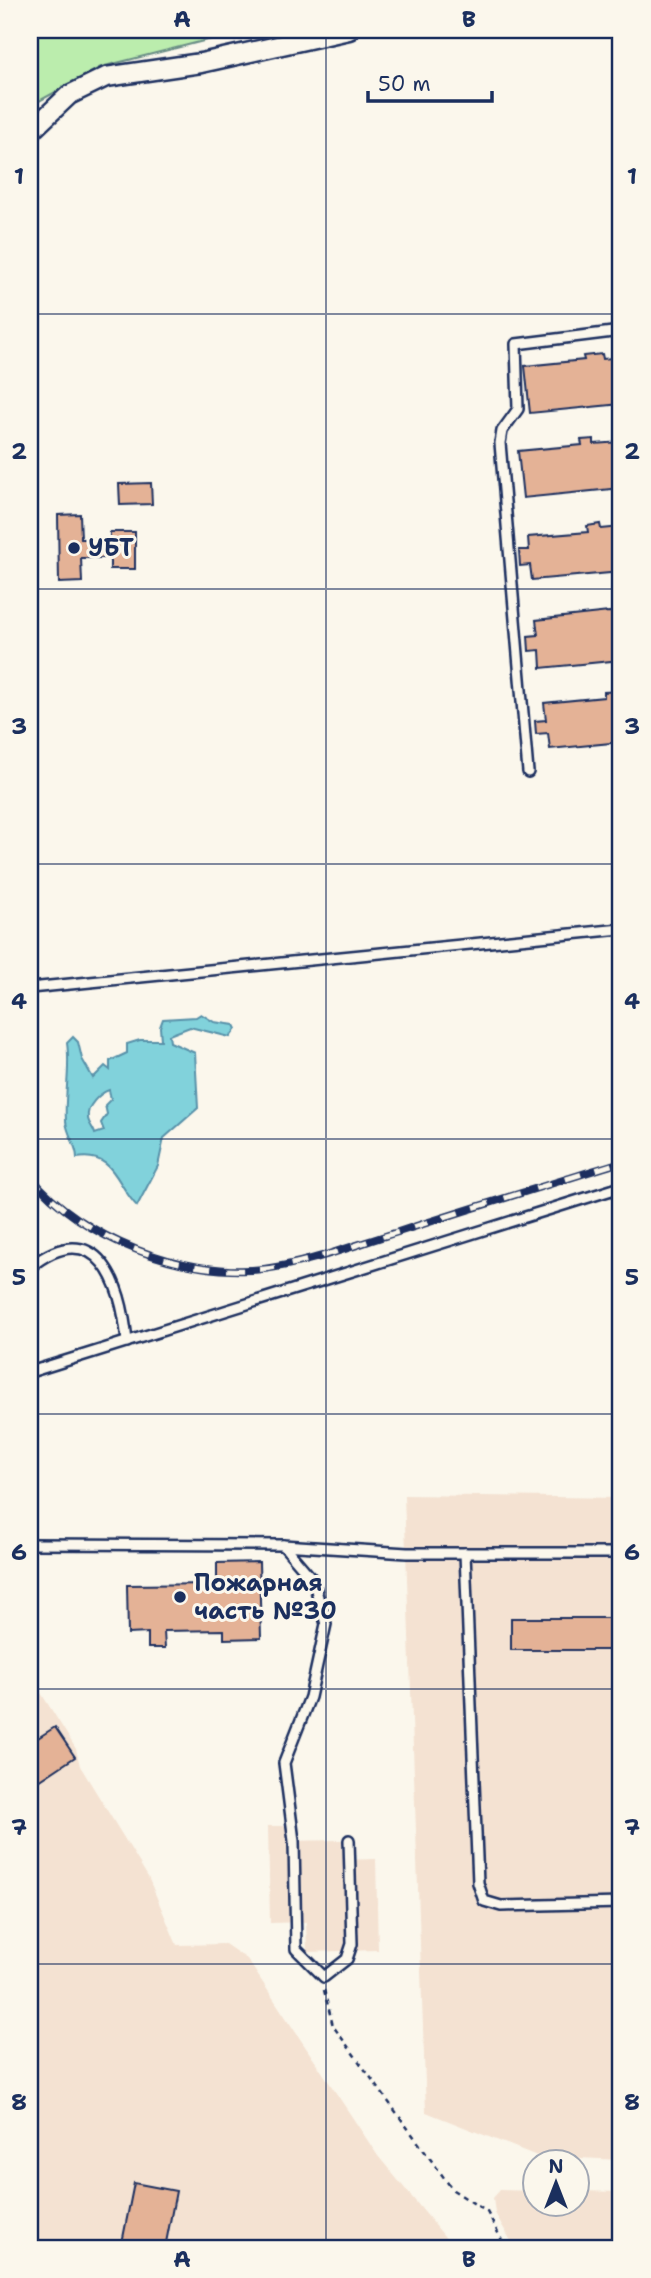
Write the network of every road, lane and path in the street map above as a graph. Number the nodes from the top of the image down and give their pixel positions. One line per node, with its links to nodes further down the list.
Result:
1 (349, 30): 2 (street)
2 (30, 132)
3 (621, 331): 4 (lane)
4 (528, 772)
5 (621, 929): 6 (lane)
6 (30, 988)
7 (621, 1187): 9 (lane)
8 (30, 1267): 9 (lane)
9 (127, 1342): 10 (lane)
10 (30, 1372)
11 (30, 1544): 12 (lane)
12 (283, 1545): 13 (lane); 17 (lane)
13 (465, 1553): 14 (lane); 16 (lane)
14 (621, 1553)
15 (349, 1840): 17 (lane)
16 (621, 1903)
17 (324, 1977): 18 (path)
18 (506, 2248)

